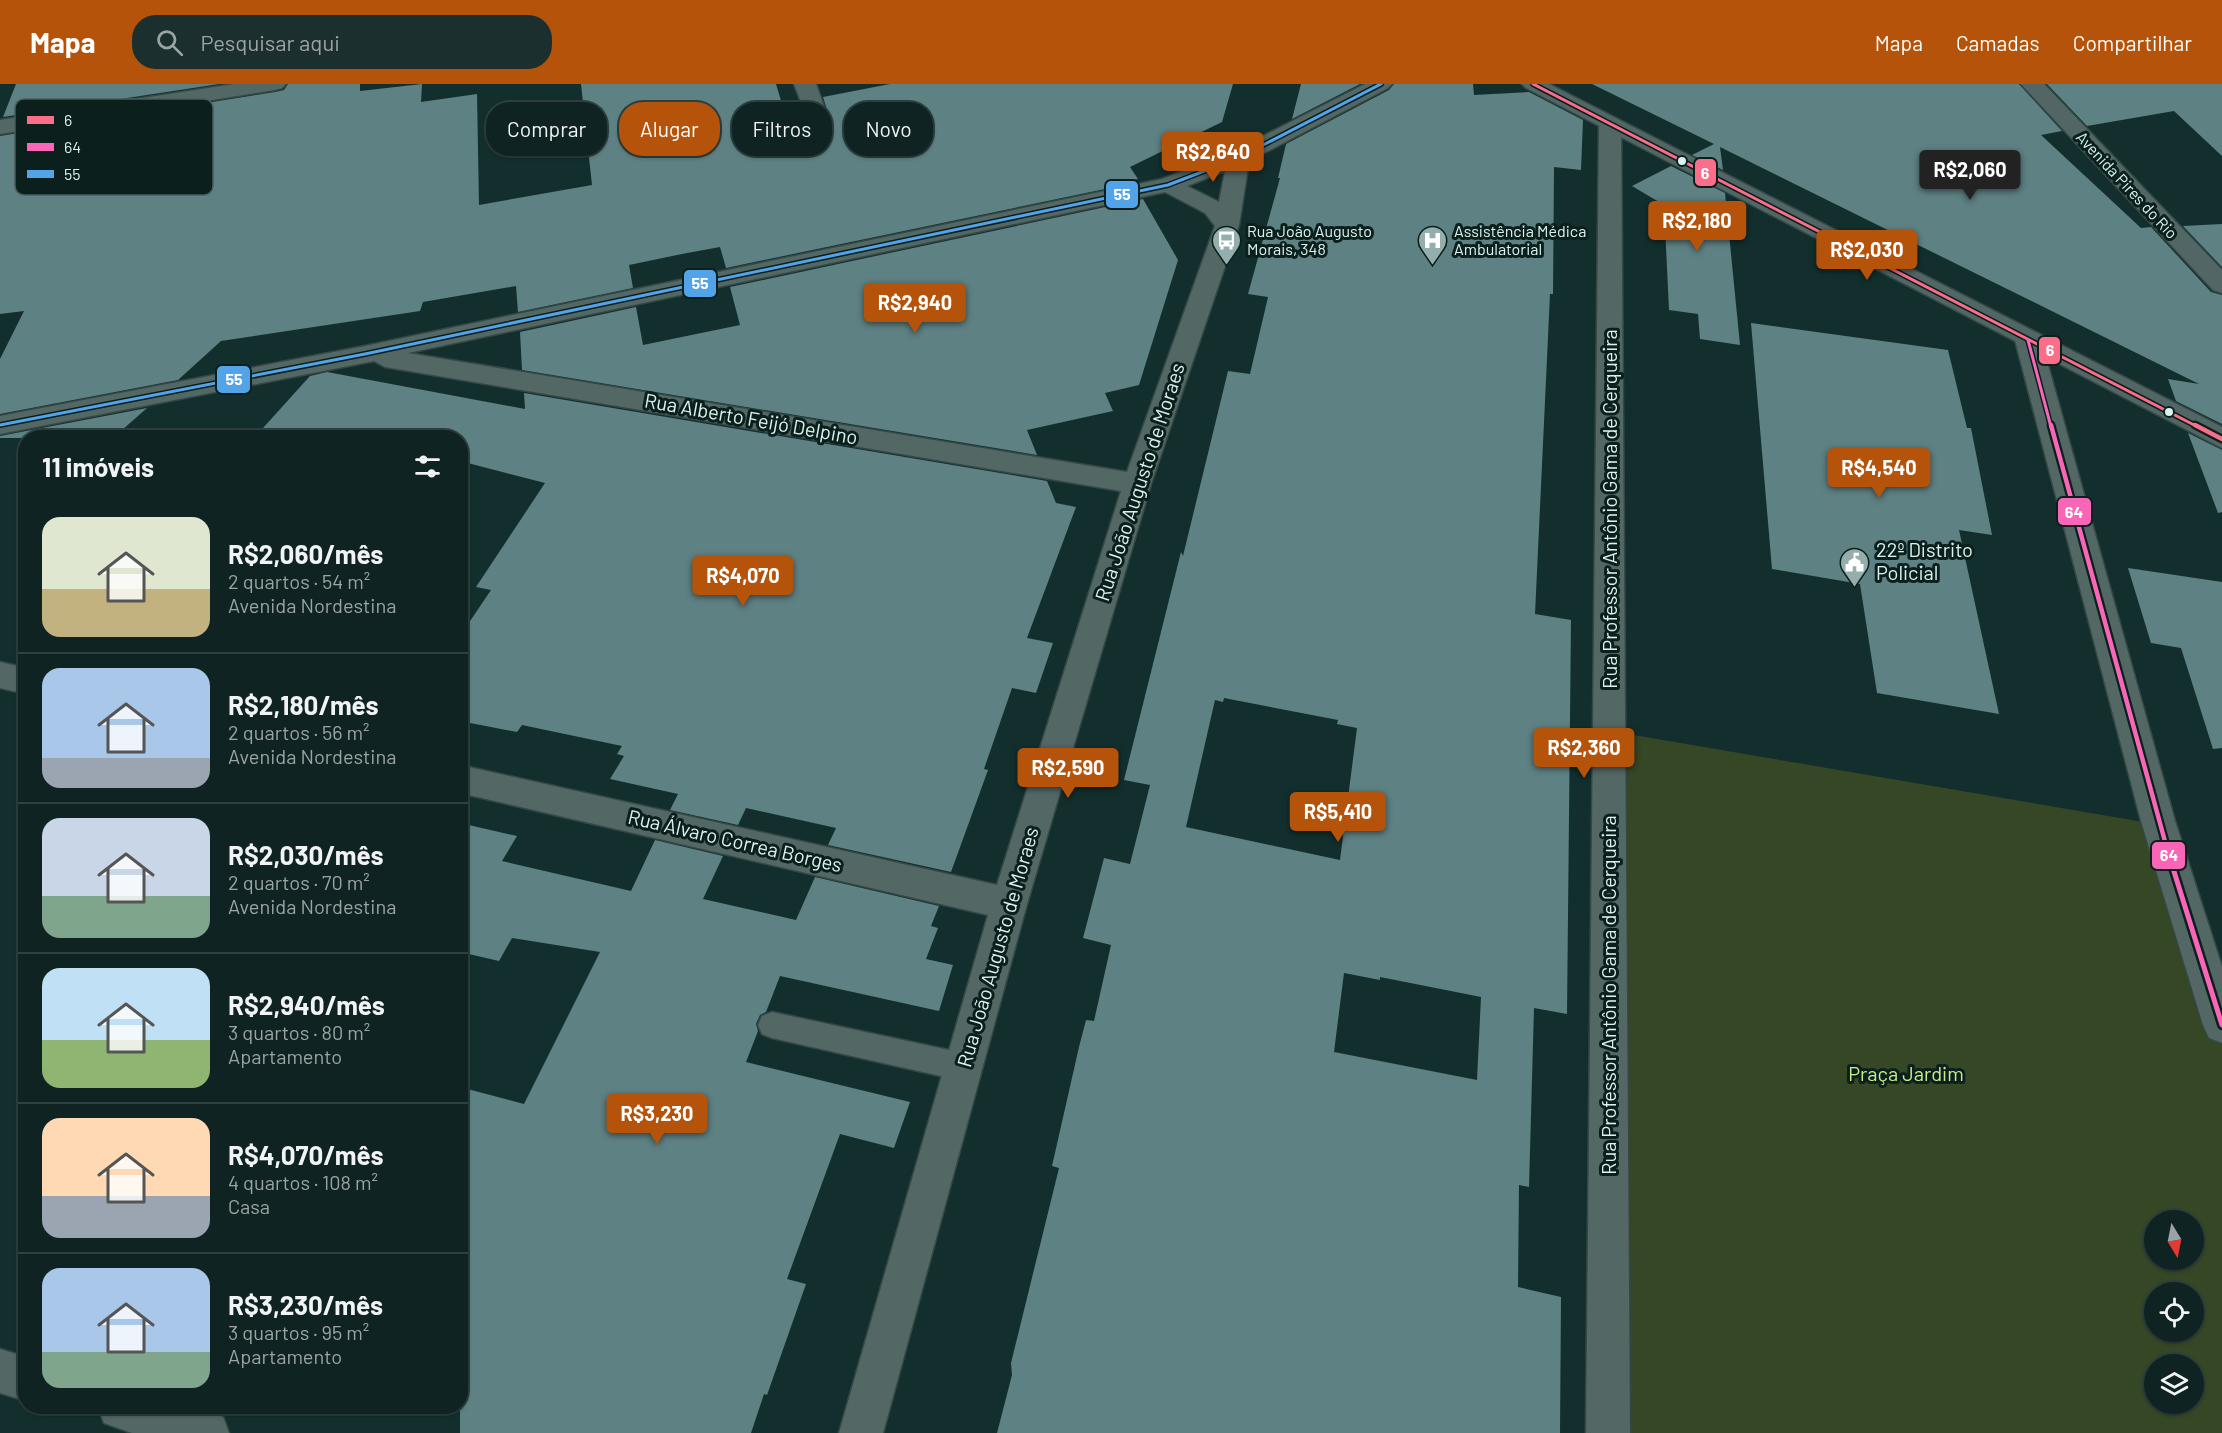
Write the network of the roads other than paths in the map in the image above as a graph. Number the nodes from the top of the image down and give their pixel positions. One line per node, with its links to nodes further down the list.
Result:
1 (275, 84): 6 (street)
2 (805, 84): 7 (street)
3 (1381, 84): 11 (street)
4 (1533, 84): 9 (main road)
5 (2032, 84): 14 (main road, Avenida Pires do Rio)
6 (179, 99)
7 (812, 102)
8 (15, 125): 10 (street)
9 (1610, 125): 15 (main road); 32 (street, Rua Professor Antônio Gama de Cerqueira)
10 (0, 127)
11 (1238, 158): 12 (street); 13 (street, Rua João Augusto de Moraes)
12 (1168, 185): 13 (street); 16 (street)
13 (1227, 225): 19 (street, Rua João Augusto de Moraes)
14 (2222, 285)
15 (2028, 340): 18 (main road); 25 (street)
16 (365, 354): 17 (street); 19 (street, Rua Alberto Feijó Delpino)
17 (0, 425)
18 (2222, 439)
19 (1137, 484): 23 (street, Rua João Augusto de Moraes)
20 (0, 675): 21 (street)
21 (18, 679)
22 (468, 781): 23 (street, Rua Álvaro Correa Borges)
23 (1009, 904): 26 (street, Rua João Augusto de Moraes)
24 (772, 1024): 26 (lane)
25 (2222, 1025)
26 (963, 1067): 31 (street, Rua João Augusto de Moraes)
27 (0, 1371): 28 (street)
28 (18, 1377)
29 (143, 1414): 30 (street)
30 (207, 1433)
31 (861, 1433)
32 (1608, 1433)

